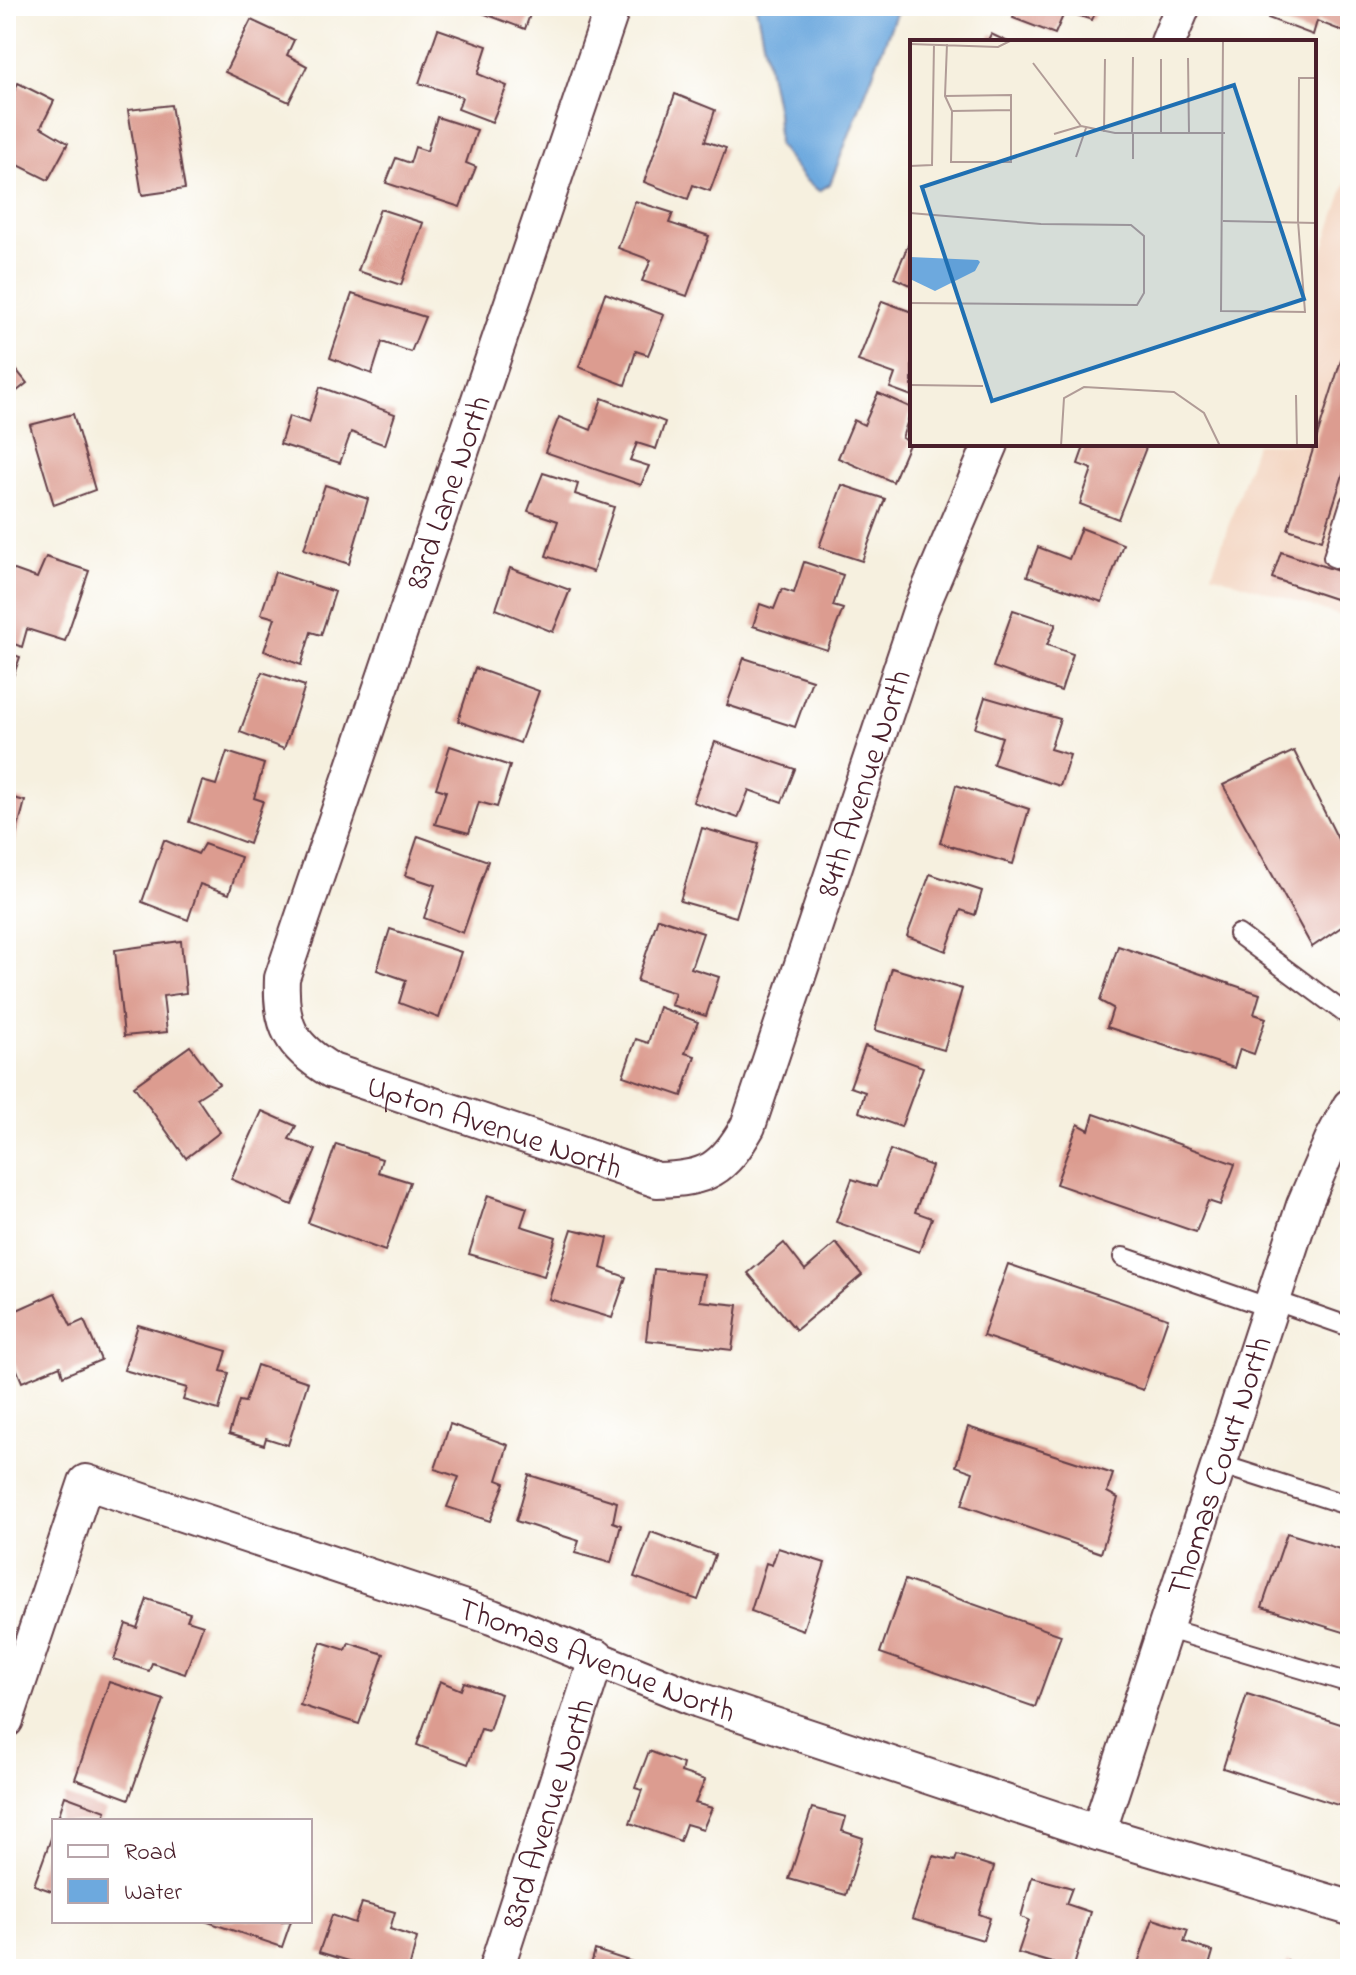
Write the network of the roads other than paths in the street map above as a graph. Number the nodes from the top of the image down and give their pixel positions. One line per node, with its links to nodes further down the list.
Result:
1 (613, 6): 8 (street, 83rd Lane North)
2 (1183, 6): 3 (street)
3 (1169, 40)
4 (990, 446): 11 (street, 84th Avenue North)
5 (1350, 503): 6 (lane)
6 (1350, 563)
7 (1238, 934): 9 (lane)
8 (282, 978): 11 (street, Upton Avenue North)
9 (1350, 1017)
10 (1350, 1106): 12 (street, Thomas Court North)
11 (748, 1126)
12 (1341, 1143): 14 (street, Thomas Court North)
13 (1123, 1257): 14 (lane)
14 (1272, 1304): 15 (lane); 16 (street, Thomas Court North)
15 (1350, 1327)
16 (1219, 1464): 17 (lane); 18 (street, Thomas Court North)
17 (1350, 1506)
18 (1165, 1628): 20 (lane); 22 (street, Thomas Court North)
19 (597, 1657): 21 (street, Thomas Avenue North); 22 (street, Thomas Avenue North); 24 (street, 83rd Avenue North)
20 (1350, 1683)
21 (6, 1720)
22 (1098, 1833): 23 (street, Thomas Avenue North)
23 (1350, 1908)
24 (496, 1969)

